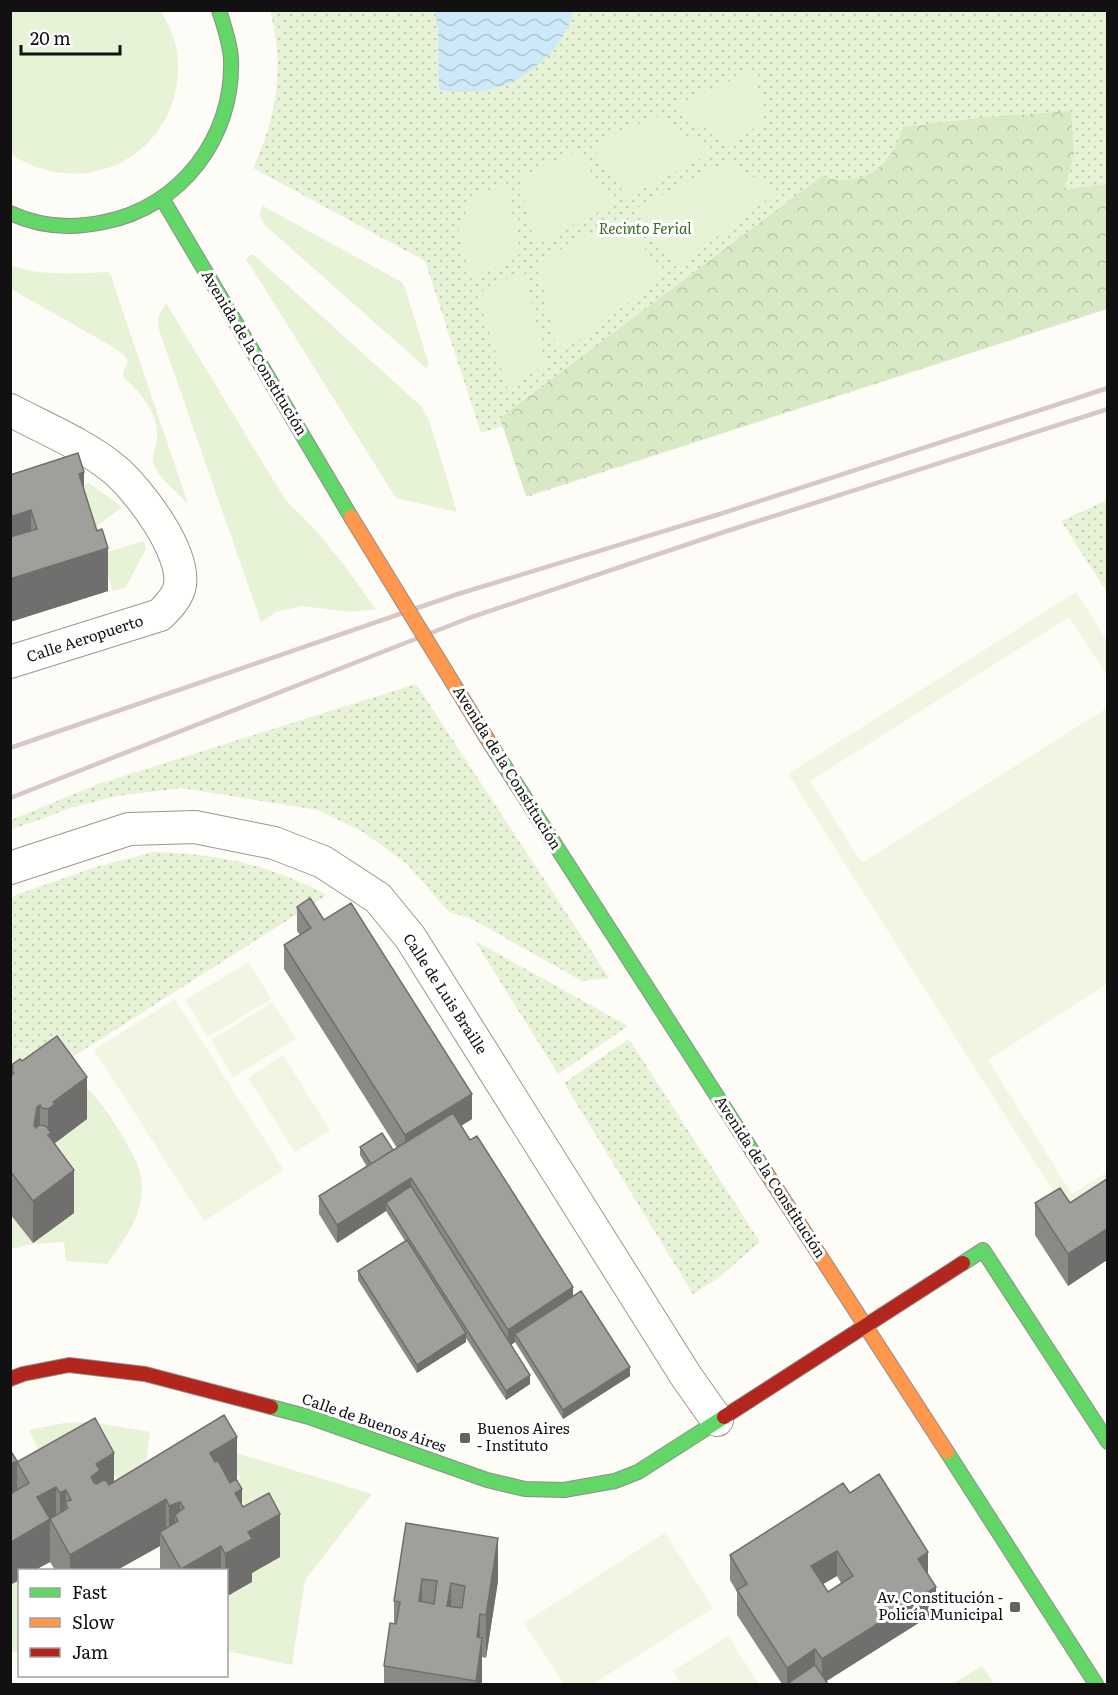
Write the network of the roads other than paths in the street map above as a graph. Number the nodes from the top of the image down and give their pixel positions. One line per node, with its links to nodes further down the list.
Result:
1 (219, 10): 2 (street)
2 (163, 200): 3 (street); 7 (street, Avenida de la Constitución, bridge)
3 (10, 213)
4 (10, 410): 5 (street, Calle Aeropuerto)
5 (10, 662)
6 (10, 868): 9 (street, Calle de Luis Braille)
7 (867, 1327): 9 (street, Calle de Buenos Aires); 10 (street); 11 (street, Avenida de la Constitución)
8 (10, 1378): 9 (street, Calle de Buenos Aires)
9 (717, 1420)
10 (1107, 1442)
11 (1047, 1607): 12 (street, Avenida de la Constitución); 13 (street, Avenida de la Constitución)
12 (1083, 1684)
13 (1096, 1684)

